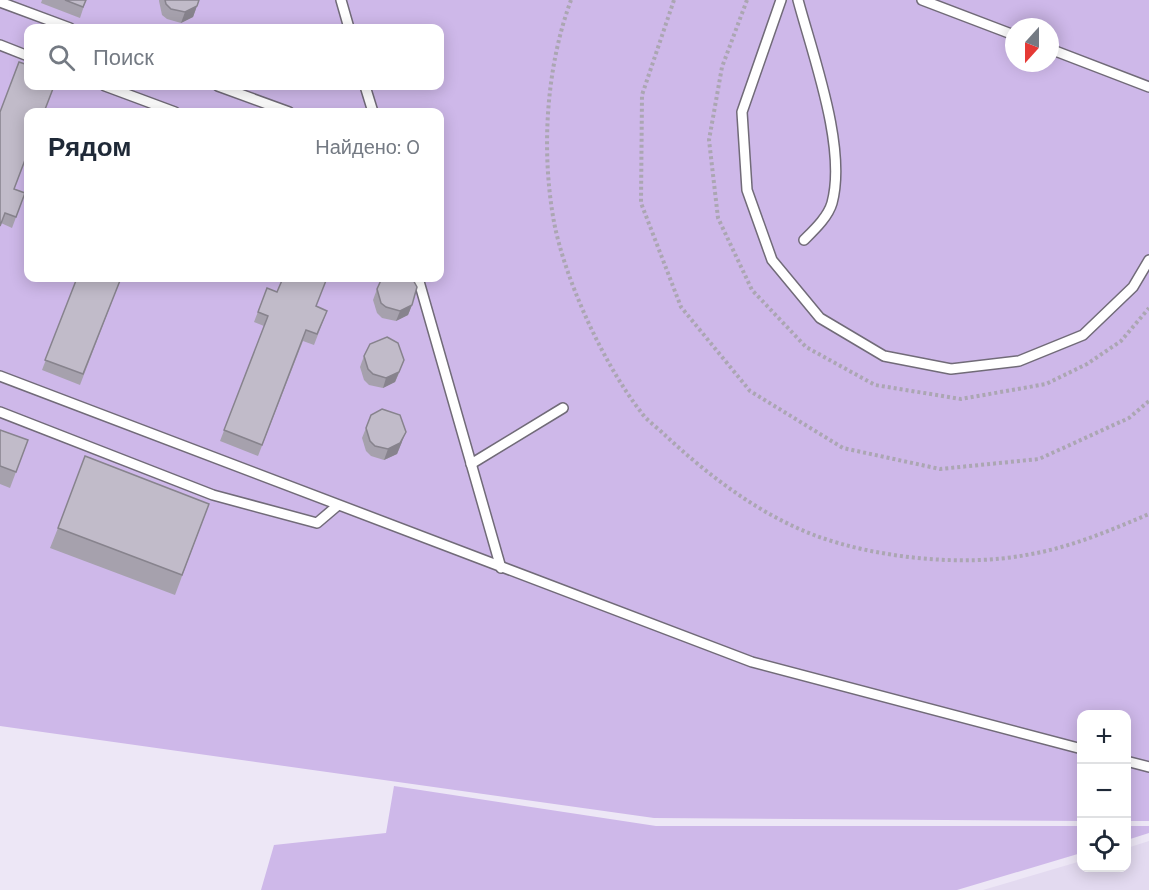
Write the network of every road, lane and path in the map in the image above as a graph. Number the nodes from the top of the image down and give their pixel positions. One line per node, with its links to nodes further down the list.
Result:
1 (341, 0): 9 (lane)
2 (571, 0): 30 (path)
3 (747, 0): 24 (path)
4 (781, 0): 22 (lane)
5 (798, 0): 21 (lane)
6 (922, 0): 10 (lane)
7 (0, 2): 8 (lane)
8 (59, 24)
9 (348, 24)
10 (1005, 32)
11 (0, 45): 13 (lane)
12 (1059, 52): 14 (lane)
13 (24, 54)
14 (1149, 87)
15 (116, 90): 18 (lane)
16 (229, 90): 19 (lane)
17 (366, 90): 20 (lane)
18 (164, 108)
19 (278, 108)
20 (372, 108)
21 (804, 240)
22 (1149, 260)
23 (419, 282): 28 (lane)
24 (1149, 308)
25 (0, 376): 29 (lane)
26 (562, 408): 28 (lane)
27 (0, 412): 29 (lane)
28 (471, 464): 31 (lane)
29 (337, 506): 31 (lane)
30 (1149, 514)
31 (501, 568): 32 (lane)
32 (1077, 748)
33 (1131, 762): 34 (lane)
34 (1149, 767)

